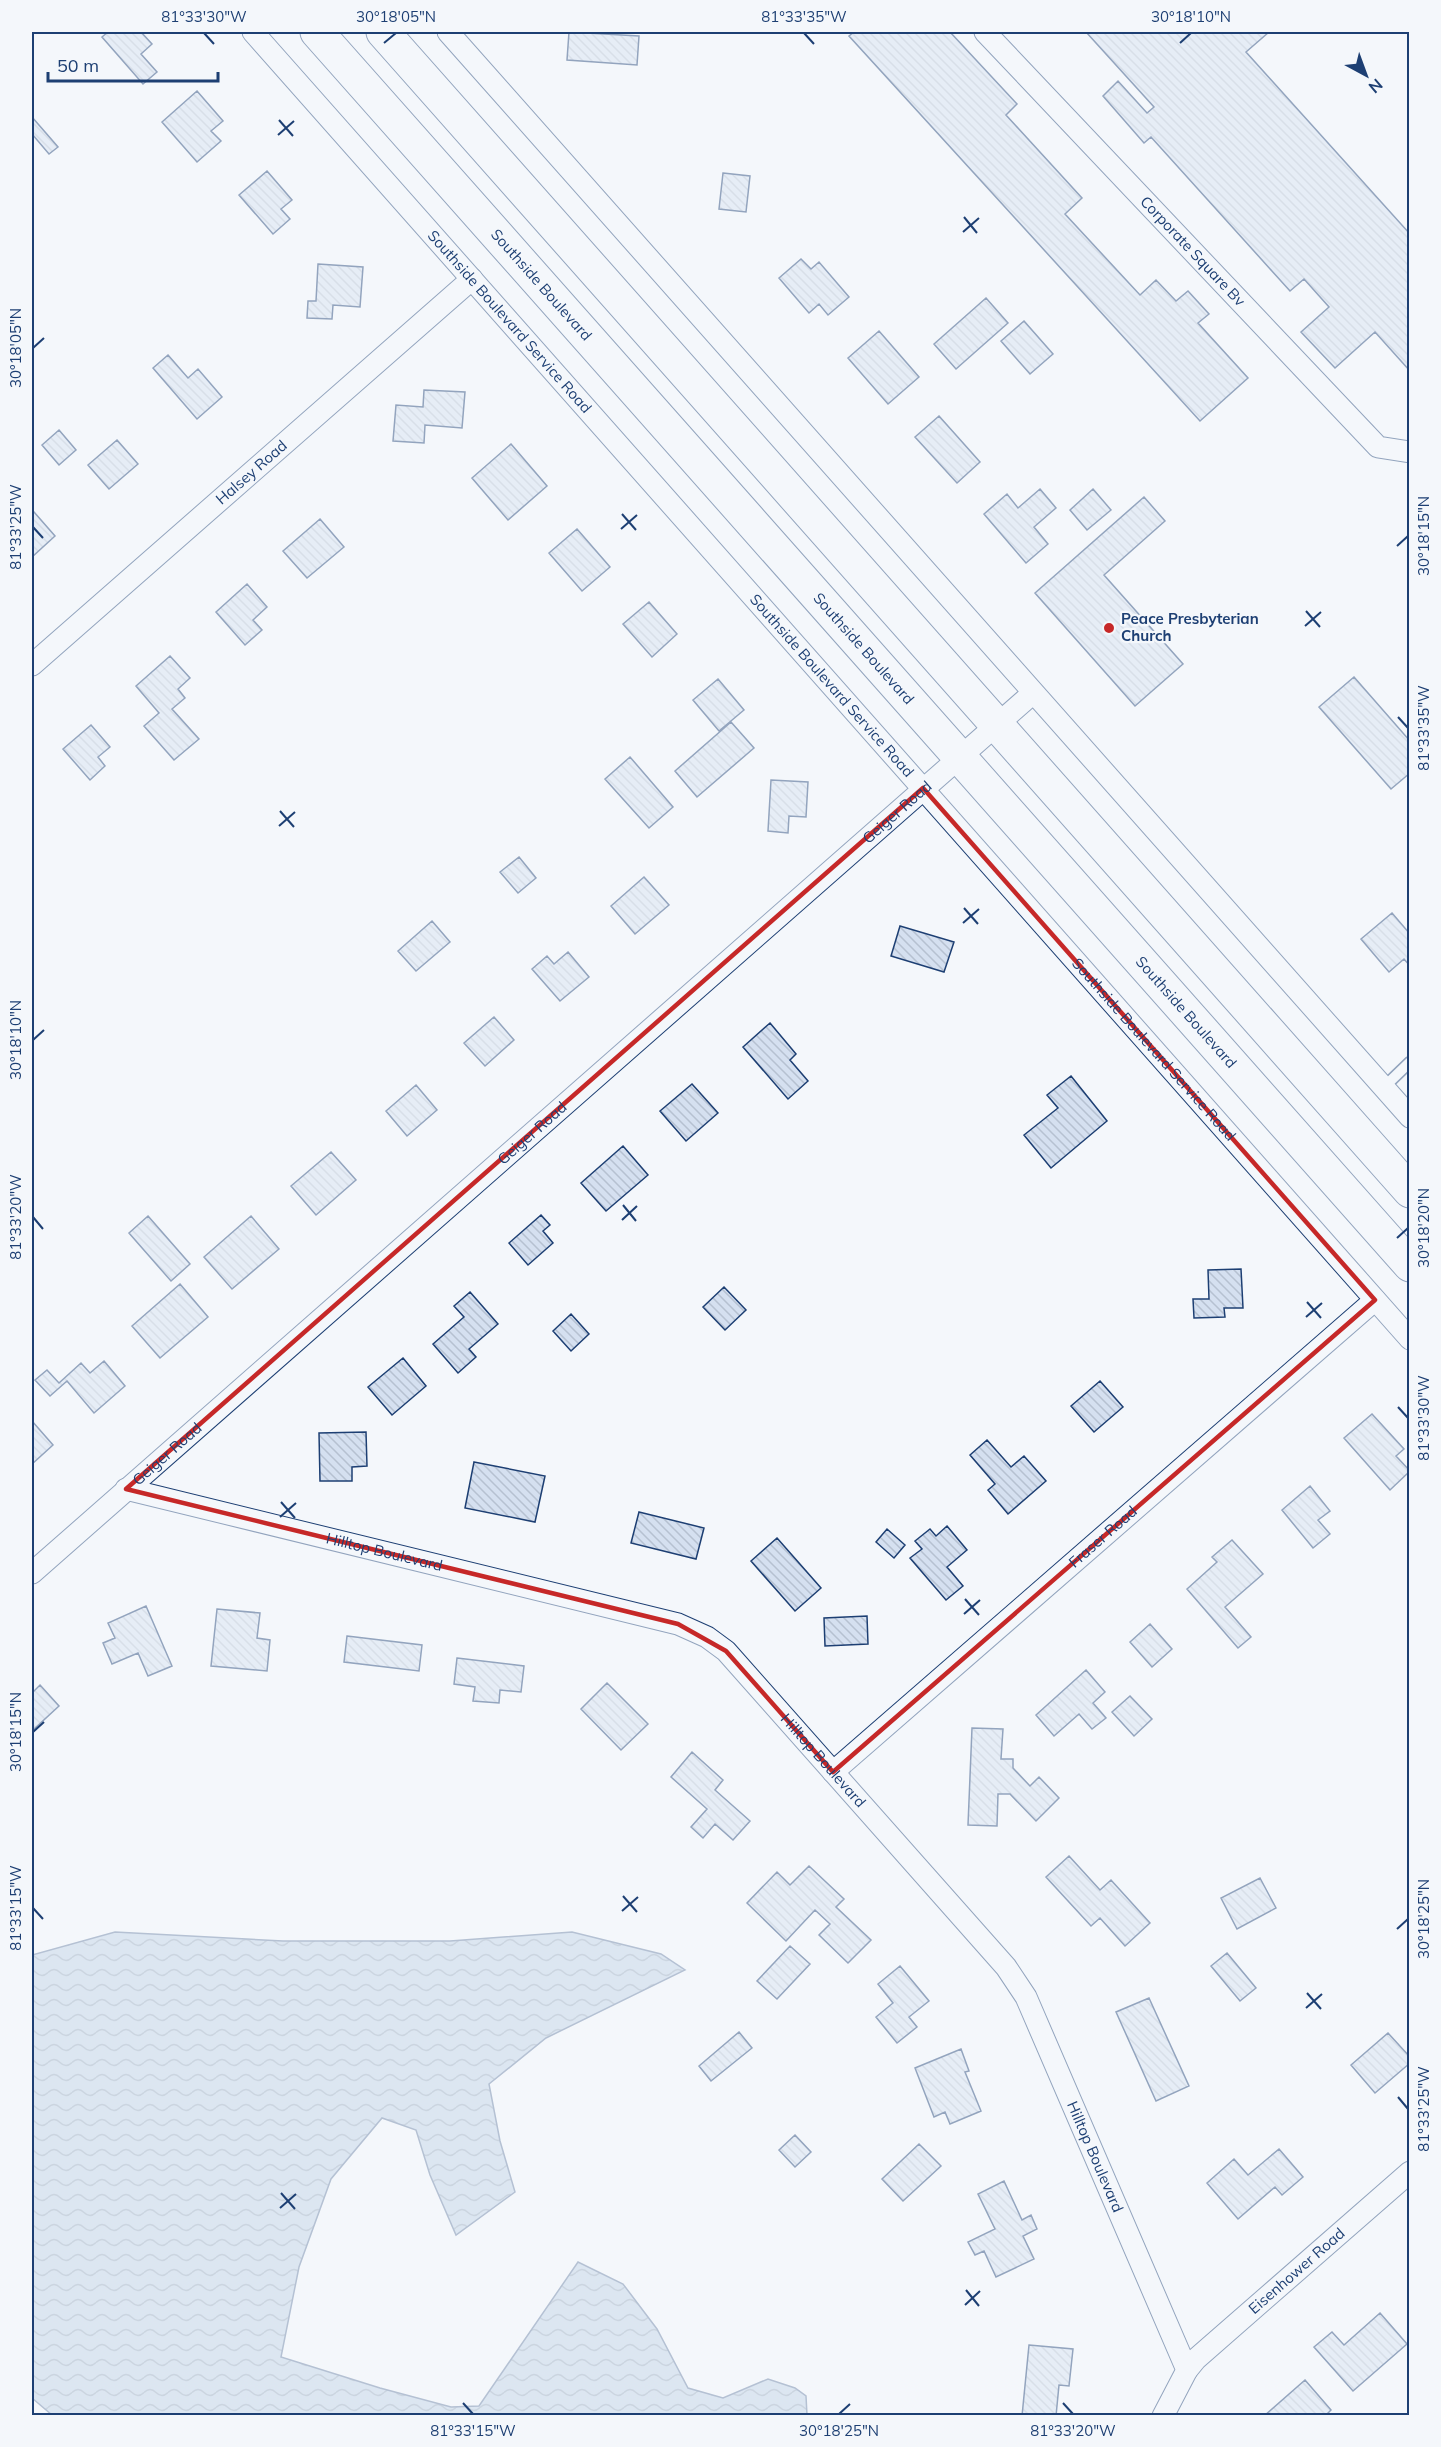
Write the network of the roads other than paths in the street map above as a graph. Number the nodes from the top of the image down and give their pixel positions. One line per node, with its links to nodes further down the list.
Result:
1 (253, 32): 6 (street, Southside Boulevard Service Road)
2 (317, 32): 11 (highway, Southside Boulevard)
3 (383, 32): 10 (highway)
4 (448, 32): 9 (street)
5 (985, 32): 7 (street, Corporate Square Bv)
6 (472, 279): 8 (street, Halsey Road); 12 (street, Southside Boulevard Service Road)
7 (1410, 452)
8 (32, 665)
9 (1033, 693): 10 (street, Geiger Road); 14 (street)
10 (996, 725): 11 (street, Geiger Road); 16 (highway)
11 (959, 757): 12 (street, Geiger Road); 17 (highway, Southside Boulevard)
12 (923, 788): 18 (street, Southside Boulevard Service Road); 20 (street, Geiger Road)
13 (1410, 1062): 14 (lane)
14 (1383, 1088): 15 (street)
15 (1410, 1118)
16 (1410, 1191)
17 (1410, 1265)
18 (1375, 1300): 19 (street, Southside Boulevard Service Road); 22 (street, Fraser Road)
19 (1410, 1339)
20 (126, 1489): 21 (street, Geiger Road); 22 (street, Hilltop Boulevard)
21 (32, 1573)
22 (833, 1772): 24 (street, Hilltop Boulevard)
23 (1410, 2172): 24 (street, Eisenhower Road)
24 (1187, 2370): 25 (street)
25 (1163, 2415)

